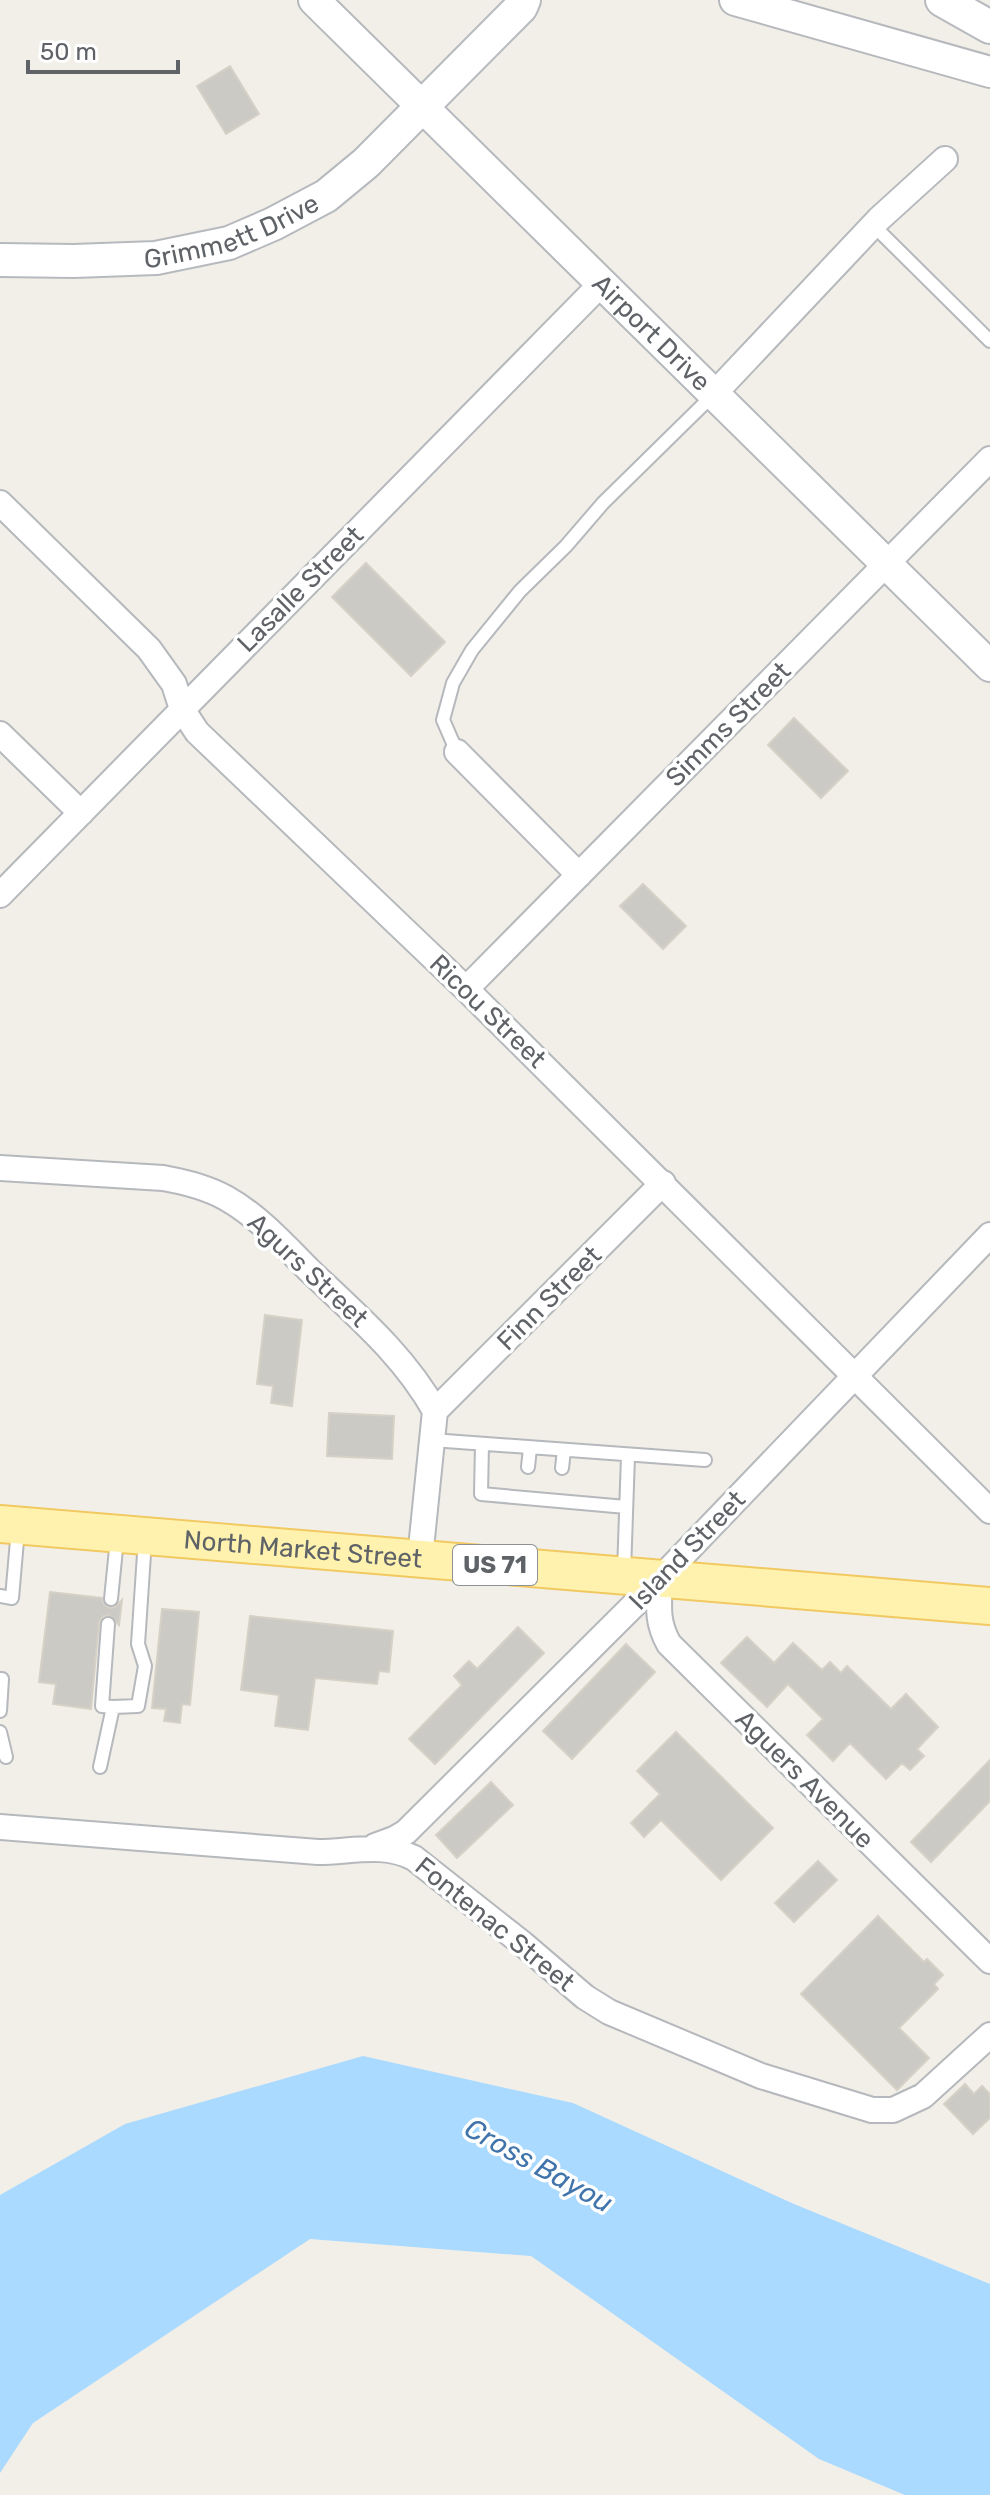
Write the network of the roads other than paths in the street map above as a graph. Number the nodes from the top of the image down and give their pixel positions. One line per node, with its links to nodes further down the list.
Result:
1 (314, 0): 7 (street, Airport Drive)
2 (735, 0): 6 (street)
3 (942, 0): 5 (main road)
4 (531, 2): 7 (main road, Grimmett Drive)
5 (990, 27)
6 (990, 72)
7 (423, 107): 10 (main road, Grimmett Drive); 11 (street, Airport Drive)
8 (945, 159): 9 (street)
9 (873, 225): 12 (lane); 13 (street)
10 (0, 260)
11 (601, 284): 13 (street, Airport Drive); 18 (street, Lasalle Street)
12 (990, 341)
13 (713, 395): 16 (street, Airport Drive); 20 (lane)
14 (990, 459): 16 (street, Simms Street)
15 (0, 503): 18 (street, Ricou Street)
16 (887, 564): 17 (street, Airport Drive); 22 (street, Simms Street)
17 (990, 666)
18 (182, 709): 21 (street, Lasalle Street); 24 (street, Ricou Street)
19 (0, 734): 21 (street)
20 (457, 752): 22 (street)
21 (81, 813): 23 (street, Lasalle Street)
22 (579, 875): 24 (street, Simms Street)
23 (0, 895)
24 (466, 989): 26 (street, Ricou Street)
25 (0, 1168): 29 (street, Agurs Street)
26 (663, 1183): 28 (street, Ricou Street); 29 (street, Finn Street)
27 (990, 1235): 28 (street, Island Street)
28 (854, 1375): 39 (street, Ricou Street); 44 (street, Island Street)
29 (435, 1411): 30 (street)
30 (432, 1440): 31 (lane); 42 (street)
31 (482, 1444): 32 (lane); 38 (lane)
32 (530, 1448): 33 (lane); 36 (lane)
33 (564, 1450): 34 (lane); 37 (lane)
34 (628, 1456): 35 (lane); 38 (lane)
35 (705, 1460)
36 (528, 1467)
37 (562, 1468)
38 (626, 1507): 43 (lane)
39 (990, 1511)
40 (9, 1525): 41 (main road, North Market Street / US 71); 45 (lane)
41 (131, 1535): 42 (main road, North Market Street / US 71); 46 (lane); 50 (lane)
42 (420, 1558): 43 (main road, North Market Street / US 71)
43 (624, 1576): 44 (main road, North Market Street / US 71)
44 (660, 1579): 47 (main road, North Market Street / US 71); 56 (street, Island Street); 57 (street, Aguers Avenue)
45 (0, 1596)
46 (111, 1599)
47 (990, 1606)
48 (108, 1624): 50 (lane)
49 (0, 1679): 51 (lane)
50 (113, 1707): 54 (lane)
51 (0, 1711)
52 (0, 1732): 53 (lane)
53 (6, 1757)
54 (100, 1767)
55 (0, 1827): 56 (street, Fontenac Street)
56 (371, 1848): 58 (street, Fontenac Street)
57 (990, 1961)
58 (990, 2035)

